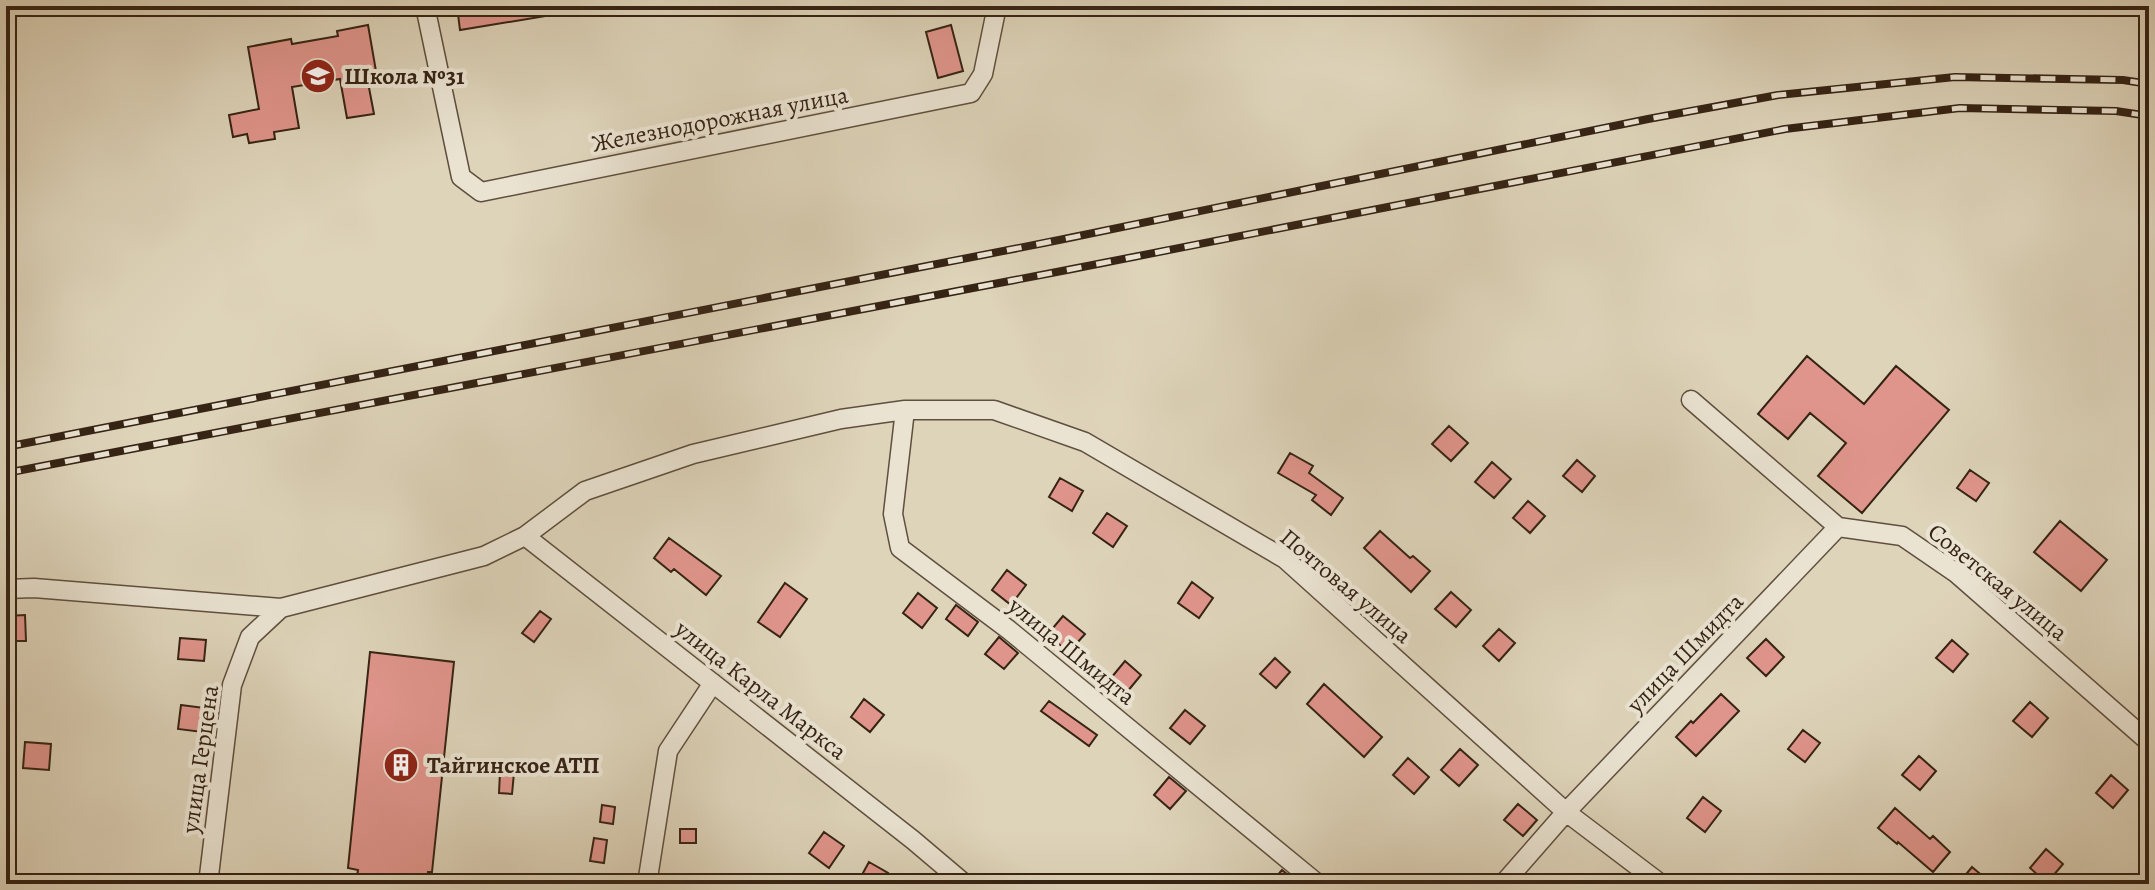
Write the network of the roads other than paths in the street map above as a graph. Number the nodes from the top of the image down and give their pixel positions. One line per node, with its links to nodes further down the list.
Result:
1 (13, 6): 4 (street)
2 (425, 6): 3 (street, Железнодорожная улица)
3 (997, 6)
4 (6, 8)
5 (1691, 400): 7 (street)
6 (905, 410): 8 (street, Почтовая улица); 13 (street, Почтовая улица); 17 (street, улица Шмидта)
7 (1838, 527): 12 (street, Советская улица); 13 (street, улица Шмидта)
8 (525, 536): 10 (street, Почтовая улица); 11 (street, улица Карла Маркса)
9 (6, 589): 10 (street)
10 (281, 608): 14 (street, улица Герцена)
11 (713, 683): 15 (street); 16 (street, улица Карла Маркса)
12 (2149, 742)
13 (1566, 812): 18 (street, улица Шмидта); 19 (street, Почтовая улица)
14 (208, 884)
15 (647, 884)
16 (965, 884)
17 (1318, 884)
18 (1503, 884)
19 (1661, 884)

